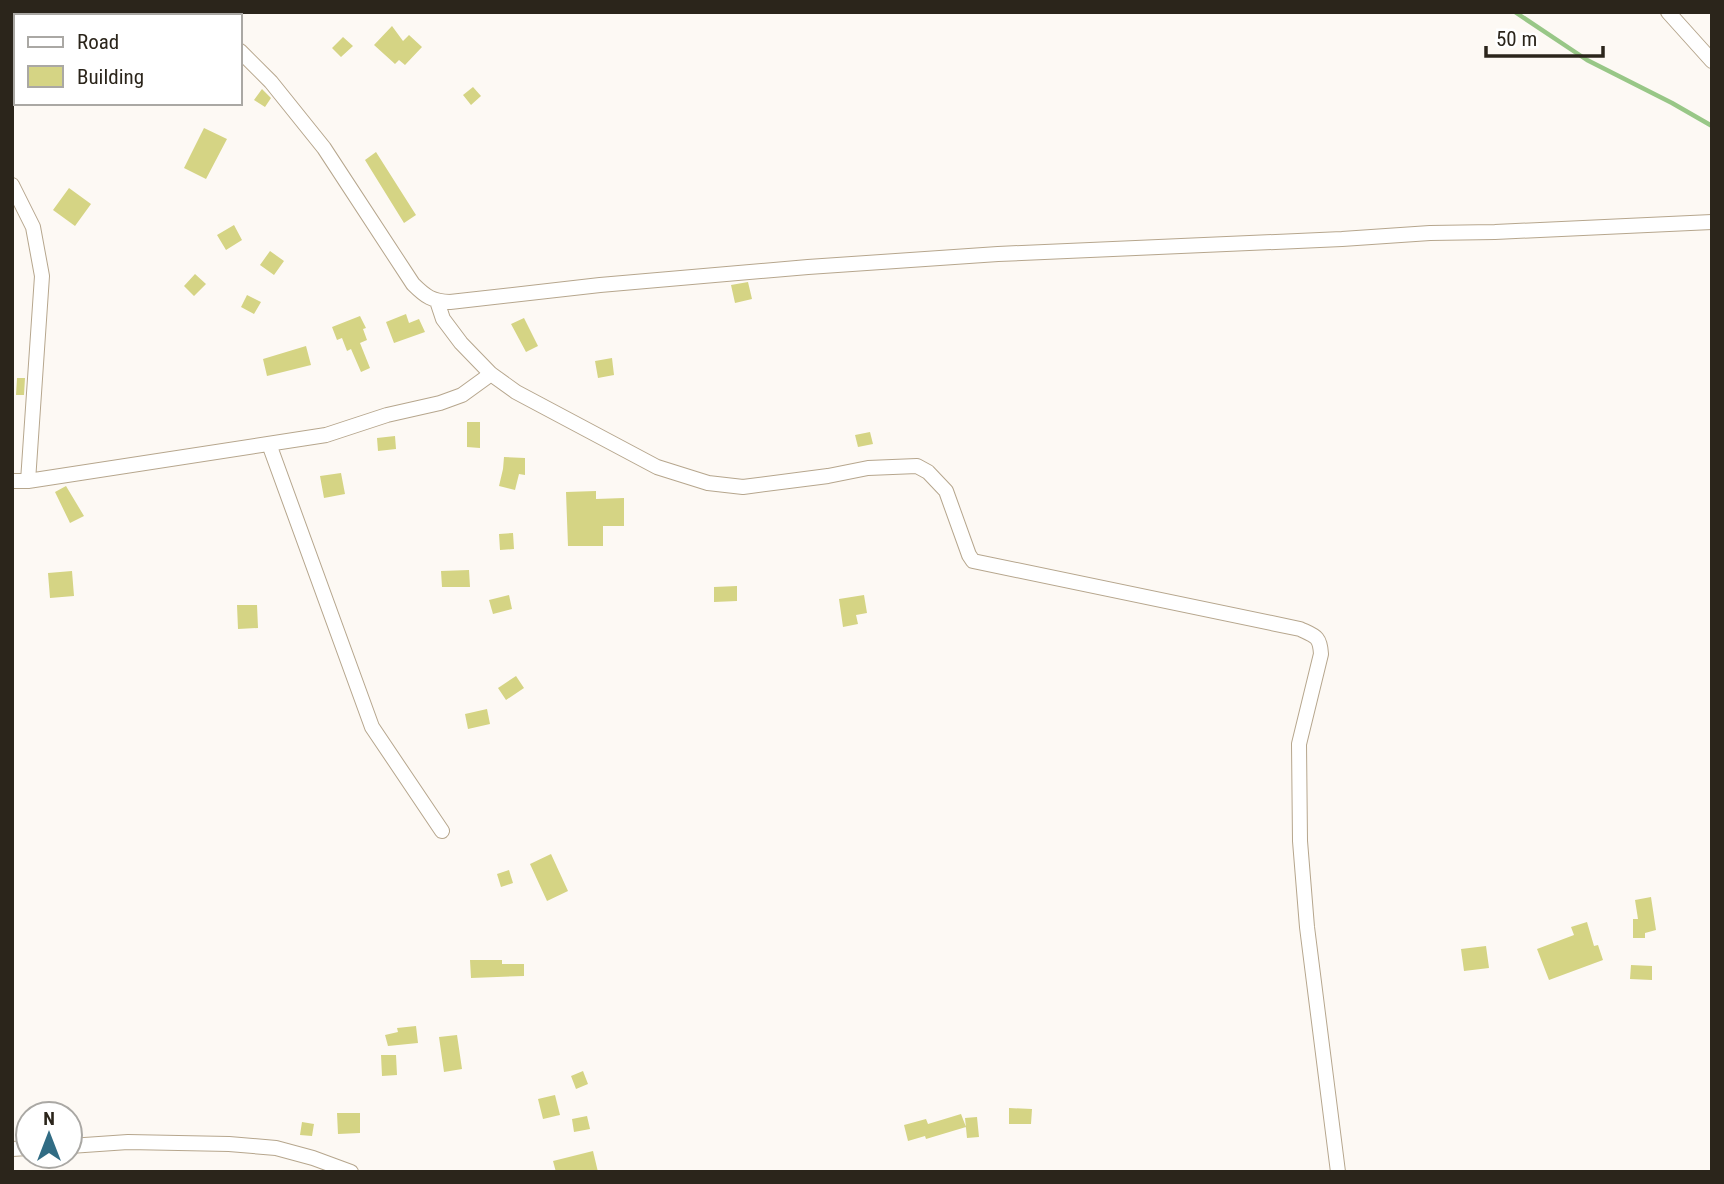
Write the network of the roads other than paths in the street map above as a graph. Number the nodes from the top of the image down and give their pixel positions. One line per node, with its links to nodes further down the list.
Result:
1 (1668, 12): 3 (street)
2 (242, 53): 6 (street)
3 (1712, 61)
4 (12, 185): 10 (street)
5 (1712, 222): 6 (street)
6 (437, 301): 7 (street)
7 (491, 374): 8 (street); 14 (street)
8 (269, 444): 10 (street); 11 (street)
9 (12, 481): 10 (street)
10 (27, 481)
11 (442, 831)
12 (84, 1145): 13 (street)
13 (351, 1172)
14 (1338, 1172)

